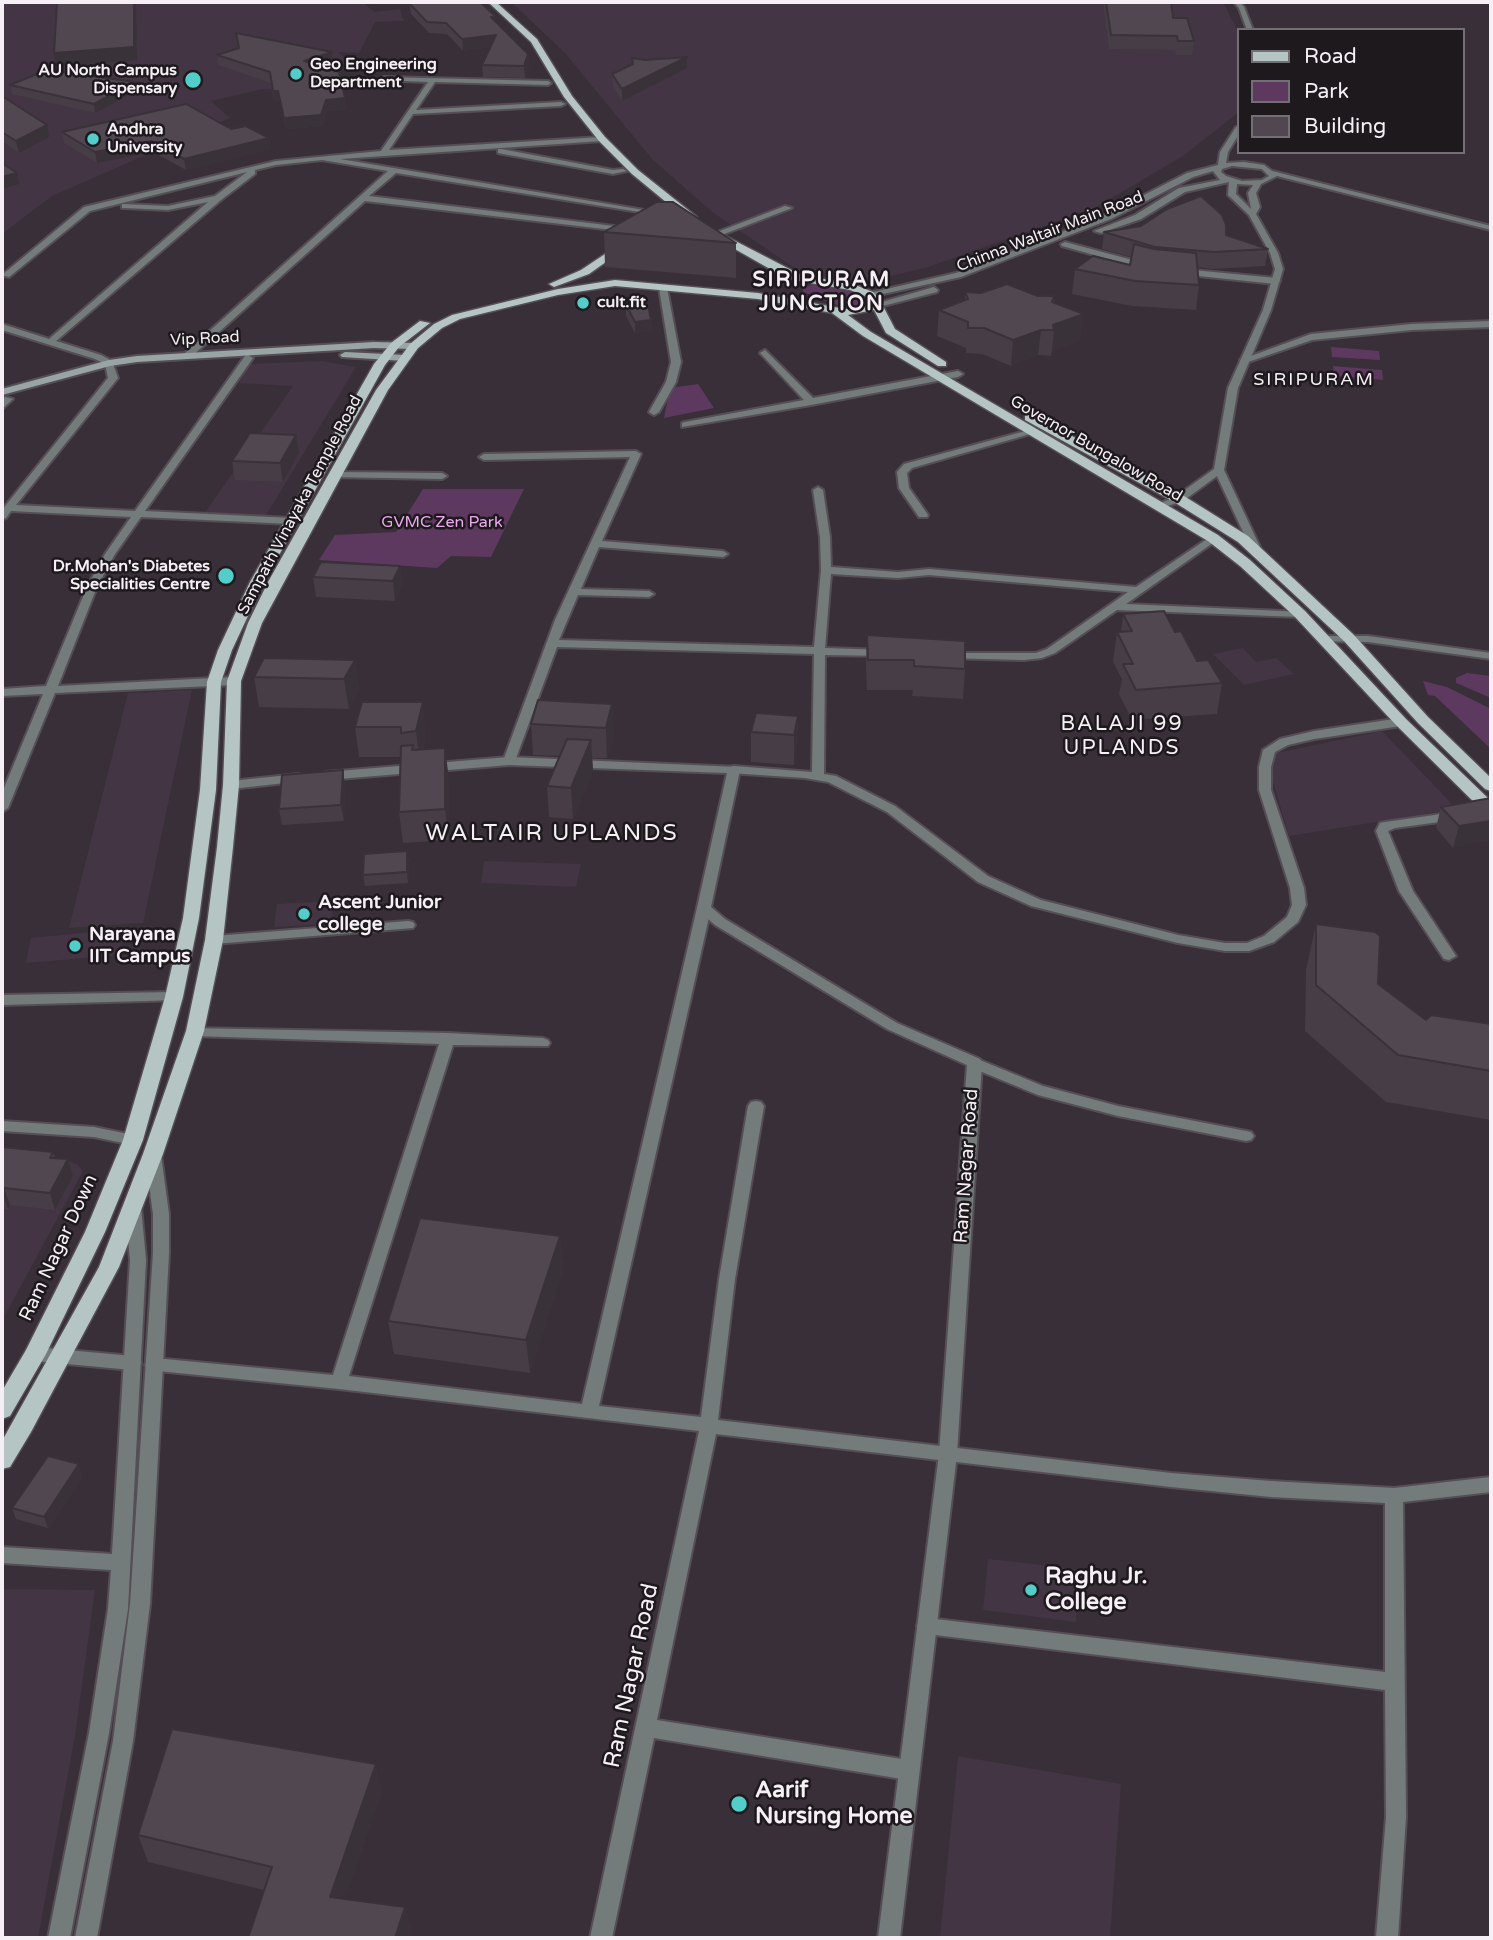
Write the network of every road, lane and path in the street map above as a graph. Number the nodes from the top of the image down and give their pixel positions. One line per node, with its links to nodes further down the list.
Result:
1 (483, 2): 7 (main road)
2 (492, 2): 11 (main road)
3 (1237, 2): 4 (street)
4 (1249, 28)
5 (384, 79): 6 (street)
6 (433, 80): 7 (street); 9 (street)
7 (548, 83): 8 (main road)
8 (561, 104): 9 (street); 11 (main road)
9 (414, 112): 13 (street)
10 (1238, 131): 18 (street)
11 (597, 139): 12 (street); 20 (main road); 35 (main road)
12 (499, 147): 13 (street); 20 (street)
13 (383, 153): 15 (street)
14 (1256, 157): 16 (street)
15 (322, 158): 17 (street); 19 (street)
16 (1264, 167): 18 (street, Chinna Waltair Main Road); 21 (street)
17 (257, 168): 25 (street); 27 (street)
18 (1220, 168): 22 (street); 44 (street, Chinna Waltair Main Road)
19 (394, 170): 26 (street); 31 (street)
20 (623, 171): 31 (main road)
21 (1273, 173): 23 (street); 24 (street)
22 (1231, 181): 23 (street, Chinna Waltair Main Road); 32 (street); 36 (street, Chinna Waltair Main Road)
23 (1261, 182): 24 (street, Chinna Waltair Main Road); 32 (street)
24 (1307, 183): 33 (street)
25 (218, 198): 28 (street); 30 (street)
26 (363, 198): 34 (street); 53 (street)
27 (106, 205): 28 (street); 40 (street)
28 (164, 208): 30 (street)
29 (788, 208): 35 (street)
30 (200, 213): 49 (street)
31 (665, 214): 34 (main road, Sampath Vinayaka Temple Road)
32 (1251, 214): 41 (street)
33 (1491, 228)
34 (646, 229): 35 (main road); 39 (main road, Sampath Vinayaka Temple Road)
35 (708, 229): 44 (main road)
36 (1065, 244): 37 (street); 45 (street, Chinna Waltair Main Road)
37 (1162, 269)
38 (1173, 271): 41 (street)
39 (585, 272): 42 (main road); 50 (main road, Sampath Vinayaka Temple Road)
40 (6, 275)
41 (1276, 281): 55 (street)
42 (615, 283): 43 (main road, Sampath Vinayaka Temple Road); 51 (main road, Sampath Vinayaka Temple Road)
43 (663, 288): 46 (main road, Sampath Vinayaka Temple Road); 61 (street)
44 (869, 293): 45 (main road)
45 (878, 305): 46 (main road); 57 (main road)
46 (835, 311): 58 (main road, Governor Bungalow Road)
47 (1491, 324): 55 (street)
48 (2, 327): 49 (street)
49 (50, 342): 56 (street)
50 (390, 351): 51 (main road, Vip Road); 51 (main road, Vip Road); 53 (main road, Vip Road); 54 (main road, Vip Road); 74 (main road, Sampath Vinayaka Temple Road)
51 (409, 352): 66 (main road, Sampath Vinayaka Temple Road)
52 (765, 353): 60 (street)
53 (188, 355): 56 (main road, Vip Road)
54 (248, 358): 56 (main road, Vip Road); 72 (street)
55 (1245, 360): 65 (street)
56 (110, 366): 59 (main road, Vip Road); 71 (street)
57 (958, 374): 58 (street); 69 (main road)
58 (942, 378): 60 (street); 63 (main road, Governor Bungalow Road)
59 (3, 400)
60 (811, 402): 62 (street)
61 (654, 412)
62 (685, 425)
63 (1032, 432): 70 (main road, Governor Bungalow Road); 73 (street)
64 (484, 457): 76 (street)
65 (1219, 470): 69 (street); 77 (street)
66 (335, 475): 67 (street); 92 (main road, Sampath Vinayaka Temple Road)
67 (442, 476)
68 (818, 490): 79 (street)
69 (1179, 499): 70 (street); 77 (main road)
70 (1158, 506): 75 (main road, Governor Bungalow Road)
71 (6, 512): 72 (street)
72 (139, 514): 74 (street); 94 (street)
73 (923, 516)
74 (292, 521): 93 (main road, Sampath Vinayaka Temple Road)
75 (1213, 538): 80 (street); 84 (main road, Governor Bungalow Road)
76 (594, 543): 78 (street); 81 (street)
77 (1256, 549): 85 (main road)
78 (723, 554)
79 (826, 570): 80 (street); 88 (street)
80 (1138, 590): 83 (street)
81 (573, 592): 82 (street); 87 (street)
82 (649, 594)
83 (1117, 607): 84 (street); 90 (street)
84 (1300, 614): 86 (main road, Governor Bungalow Road)
85 (1349, 638): 86 (street); 91 (street); 101 (main road)
86 (1322, 639): 96 (main road, Governor Bungalow Road)
87 (553, 643): 88 (street); 97 (street)
88 (820, 652): 89 (street); 99 (street)
89 (901, 654)
90 (928, 654)
91 (1491, 656)
92 (234, 681): 93 (street); 100 (main road, Sampath Vinayaka Temple Road)
93 (214, 682): 94 (street); 108 (main road, Sampath Vinayaka Temple Road)
94 (49, 690): 95 (street); 102 (street)
95 (2, 692)
96 (1401, 722): 99 (street); 103 (main road, Governor Bungalow Road)
97 (509, 761): 98 (street); 100 (street)
98 (734, 770): 99 (street); 104 (street)
99 (818, 776)
100 (231, 785): 106 (main road, Sampath Vinayaka Temple Road)
101 (1491, 786)
102 (2, 808)
103 (1491, 810): 107 (street)
104 (704, 908): 113 (street, Ram Nagar Road); 126 (street)
105 (408, 925): 106 (street)
106 (214, 940): 110 (main road, Sampath Vinayaka Temple Road)
107 (1449, 956)
108 (174, 997): 109 (street); 117 (main road, Sampath Vinayaka Temple Road)
109 (2, 1000)
110 (195, 1031): 111 (street); 118 (main road, Sampath Vinayaka Temple Road)
111 (448, 1038): 112 (street); 124 (street)
112 (542, 1043)
113 (975, 1063): 116 (street); 128 (street, Ram Nagar Road)
114 (756, 1106): 127 (street, Ram Nagar Road)
115 (2, 1126): 117 (street)
116 (1246, 1136)
117 (133, 1140): 120 (main road, Ram Nagar Down)
118 (153, 1154): 119 (main road, Sampath Vinayaka Temple Road); 123 (street)
119 (133, 1206): 121 (main road, Sampath Vinayaka Temple Road); 122 (street)
120 (35, 1354): 121 (street); 125 (main road, Ram Nagar Down)
121 (61, 1356): 122 (street); 129 (main road, Sampath Vinayaka Temple Road)
122 (132, 1363): 133 (street)
123 (154, 1365): 124 (street); 138 (street)
124 (339, 1382): 126 (street)
125 (2, 1410)
126 (589, 1410): 127 (street)
127 (709, 1423): 128 (street); 136 (street, Ram Nagar Road)
128 (948, 1454): 131 (street); 134 (street, Ram Nagar Road)
129 (2, 1460)
130 (1491, 1484): 131 (street)
131 (1394, 1496): 135 (street)
132 (2, 1555): 133 (street)
133 (121, 1563): 139 (street)
134 (927, 1626): 135 (street); 137 (street, Ram Nagar Road)
135 (1395, 1682): 144 (street)
136 (646, 1727): 137 (street); 142 (street, Ram Nagar Road)
137 (908, 1770): 143 (street, Ram Nagar Road)
138 (117, 1772): 139 (street); 141 (street)
139 (91, 1774): 140 (street)
140 (59, 1938)
141 (86, 1938)
142 (601, 1938)
143 (889, 1938)
144 (1387, 1938)

